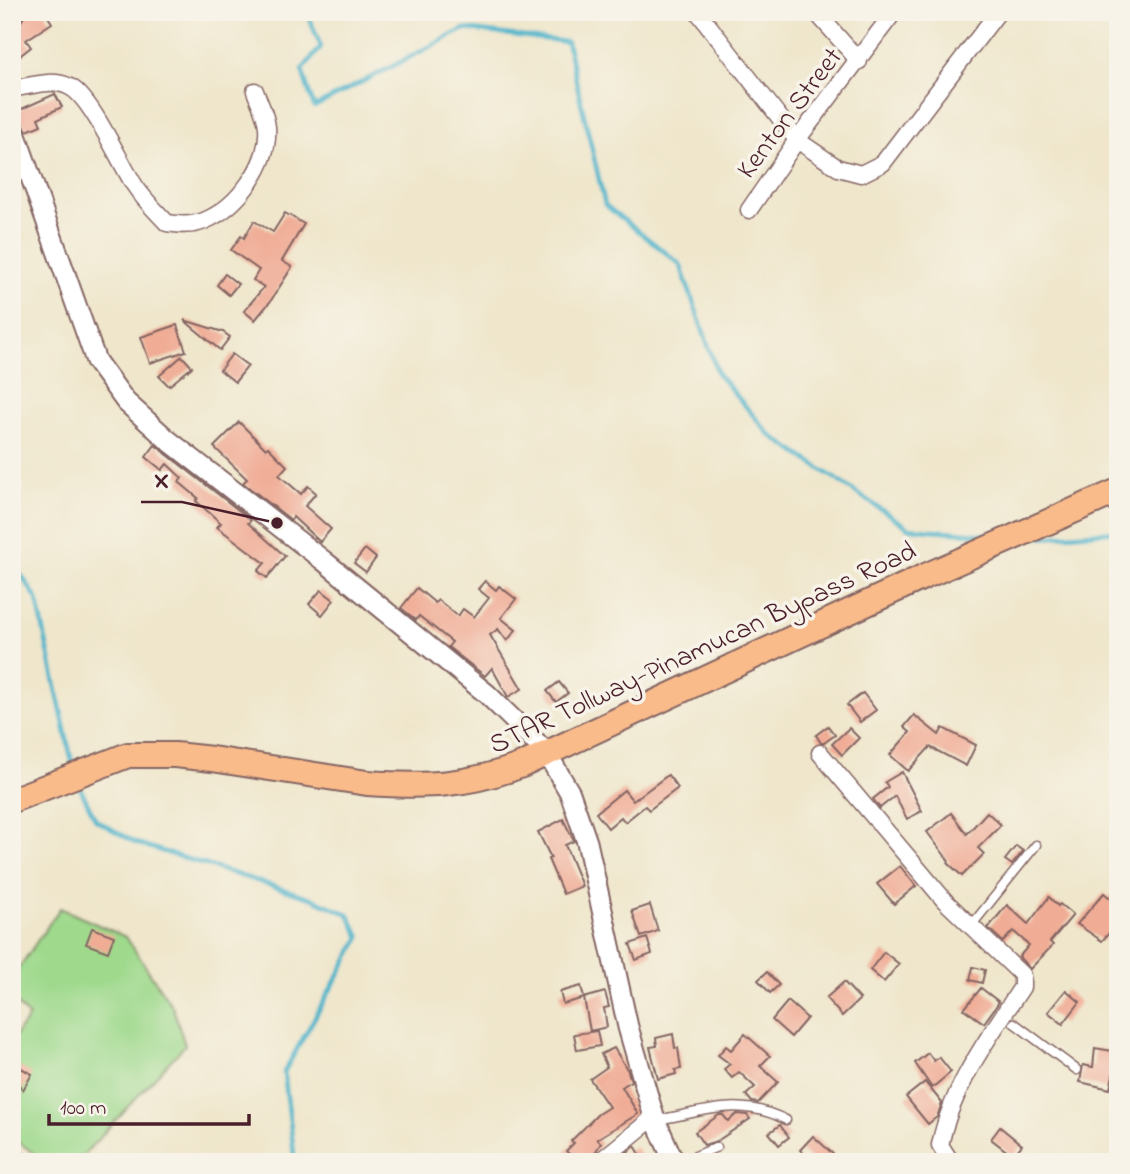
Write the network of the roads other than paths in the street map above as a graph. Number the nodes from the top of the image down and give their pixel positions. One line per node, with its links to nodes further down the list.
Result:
1 (698, 12): 9 (street)
2 (816, 12): 5 (street)
3 (894, 12): 5 (street, Kenton Street)
4 (998, 12): 9 (street)
5 (859, 61): 9 (street, Kenton Street)
6 (12, 89): 7 (street)
7 (255, 90)
8 (12, 124): 10 (street)
9 (797, 140): 12 (street, Kenton Street)
10 (27, 166): 11 (lane); 14 (street)
11 (12, 182)
12 (749, 209)
13 (1118, 491): 14 (main road, STAR Tollway-Pinamucan Bypass Road)
14 (546, 752): 16 (main road, STAR Tollway-Pinamucan Bypass Road); 21 (street)
15 (820, 753): 18 (street)
16 (15, 799)
17 (1036, 845): 18 (lane)
18 (971, 926): 19 (street)
19 (1007, 1019): 20 (lane); 27 (street)
20 (1077, 1070)
21 (655, 1119): 22 (lane); 24 (street); 25 (street)
22 (786, 1120)
23 (717, 1147): 26 (lane)
24 (599, 1162)
25 (674, 1162)
26 (681, 1162)
27 (951, 1162)

